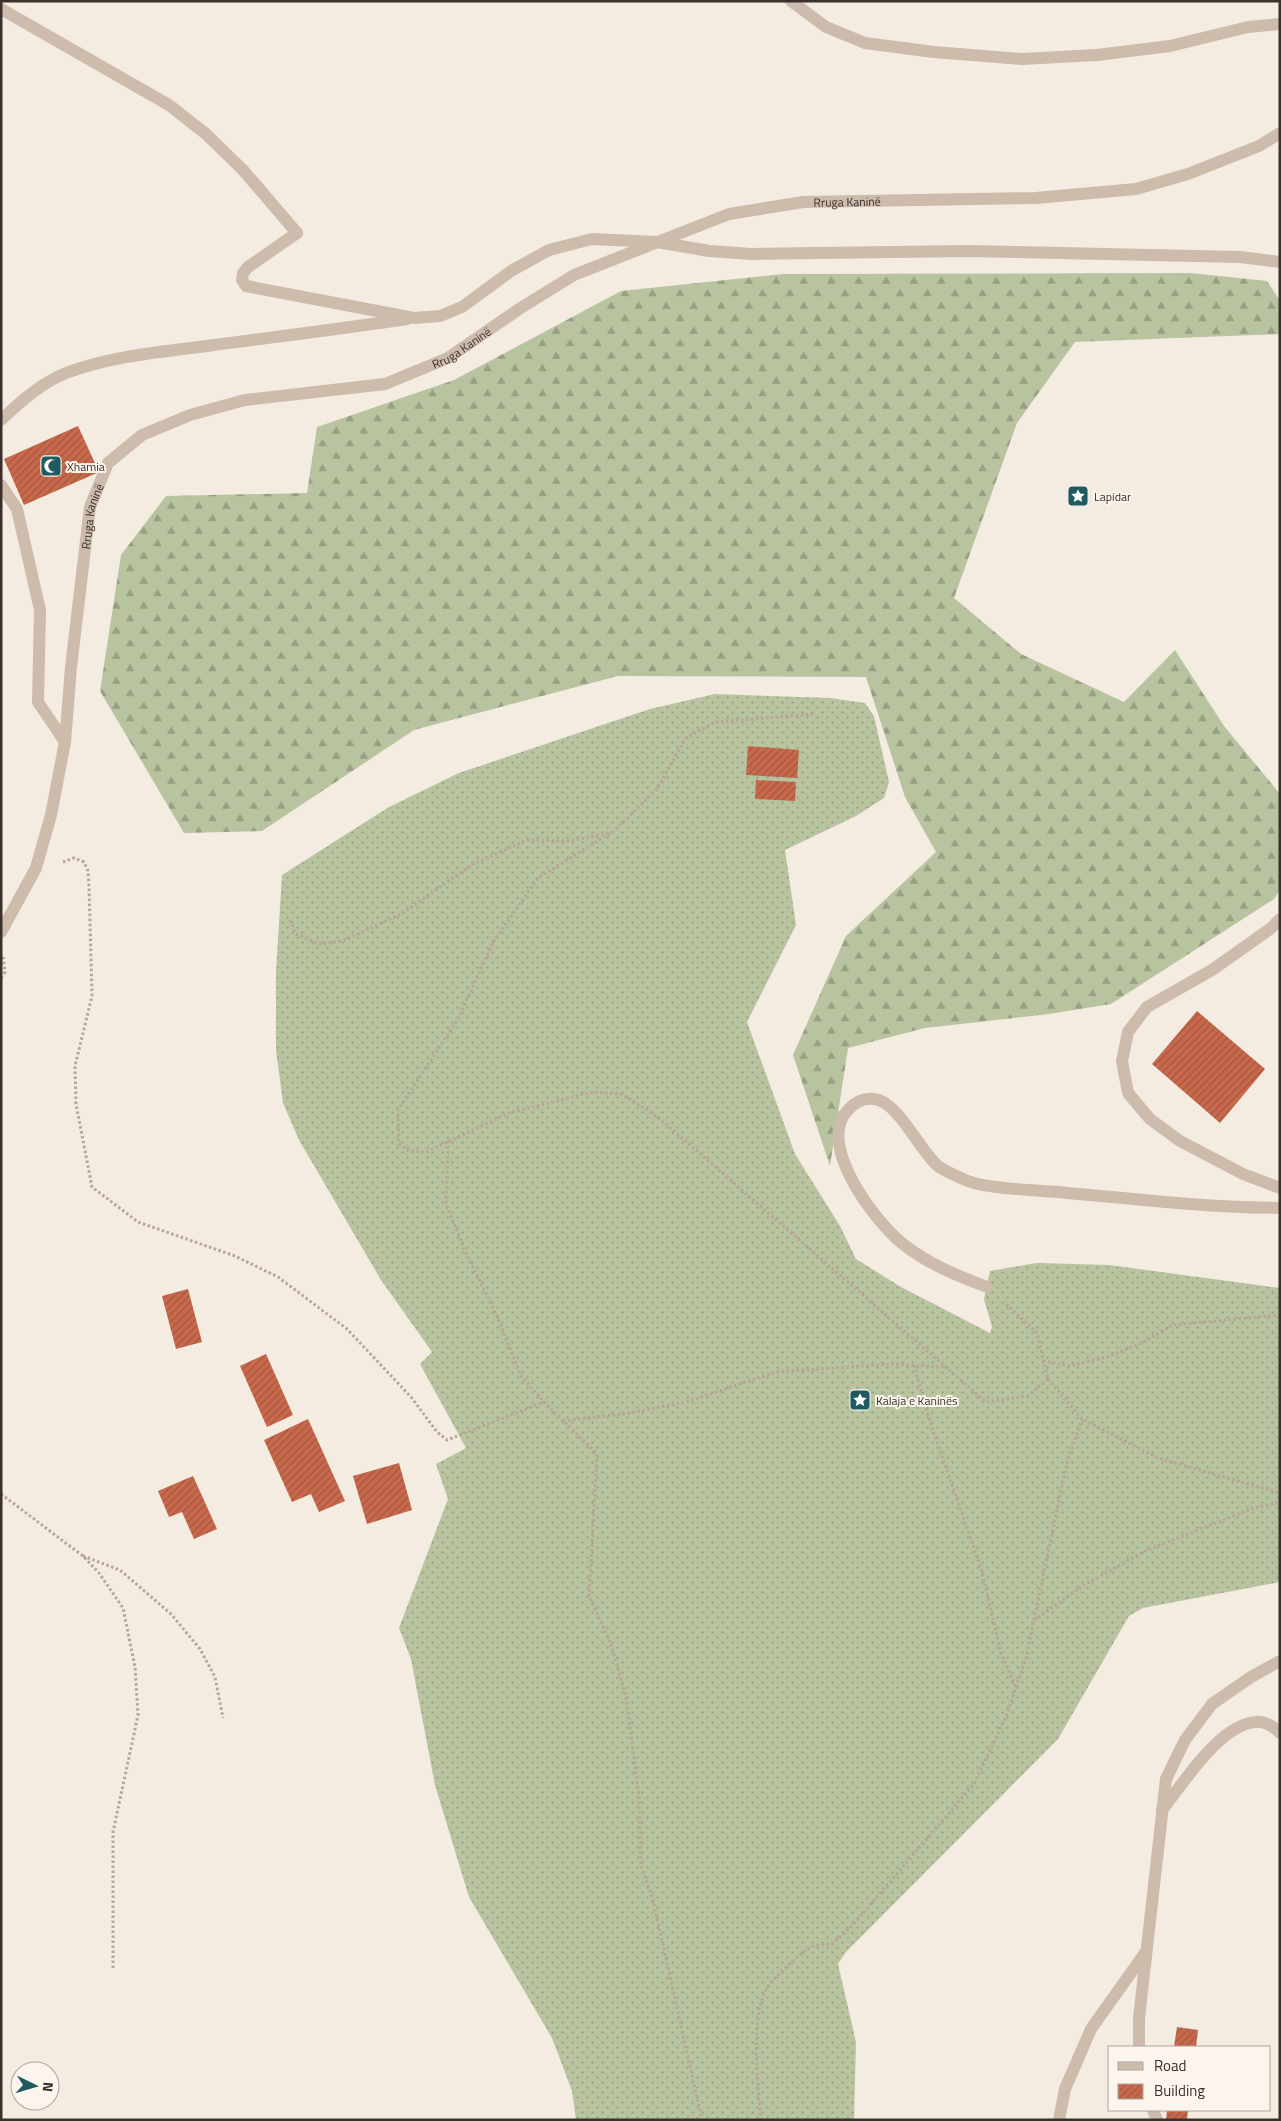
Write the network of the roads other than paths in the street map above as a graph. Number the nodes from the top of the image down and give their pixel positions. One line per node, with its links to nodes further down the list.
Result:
1 (791, 1): 3 (street)
2 (1, 9): 7 (street)
3 (1280, 24)
4 (1280, 133): 5 (street, Rruga Kaninë)
5 (658, 242): 6 (street); 7 (street); 10 (street, Rruga Kaninë)
6 (1280, 262)
7 (414, 318): 8 (street)
8 (1, 420)
9 (1, 485): 10 (street)
10 (65, 742): 12 (street, Rruga Kaninë)
11 (1280, 919): 13 (street)
12 (1, 932)
13 (1280, 1188)
14 (1280, 1208): 15 (street)
15 (986, 1288)
16 (1280, 1661): 18 (street)
17 (1280, 1733): 18 (street)
18 (1162, 1810): 19 (street)
19 (1145, 1952): 20 (street); 21 (street)
20 (1139, 2046)
21 (1059, 2120)

